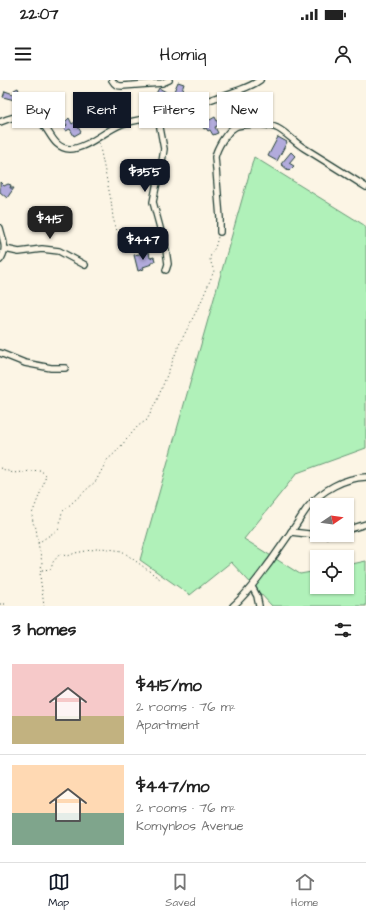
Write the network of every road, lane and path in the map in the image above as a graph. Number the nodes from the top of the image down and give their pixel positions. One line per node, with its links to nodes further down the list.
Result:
1 (112, 80): 4 (street)
2 (169, 80): 4 (street)
3 (260, 80): 5 (street)
4 (161, 81)
5 (209, 100)
6 (139, 120): 9 (street)
7 (0, 122): 9 (street)
8 (160, 128): 17 (street)
9 (98, 137): 12 (path)
10 (366, 187): 13 (street)
11 (0, 228): 14 (street)
12 (117, 231)
13 (220, 232): 26 (path)
14 (5, 249): 15 (street); 16 (street)
15 (0, 260)
16 (85, 265)
17 (166, 270)
18 (0, 353): 19 (street)
19 (64, 368)
20 (0, 468): 26 (path)
21 (366, 477): 24 (street)
22 (366, 524): 23 (street)
23 (354, 528)
24 (291, 532): 25 (street); 29 (street)
25 (310, 534)
26 (38, 543): 27 (path)
27 (41, 570): 28 (path); 32 (path)
28 (160, 579)
29 (252, 587): 33 (street); 34 (street)
30 (0, 604): 31 (path)
31 (7, 606)
32 (44, 606)
33 (233, 606)
34 (259, 606)

